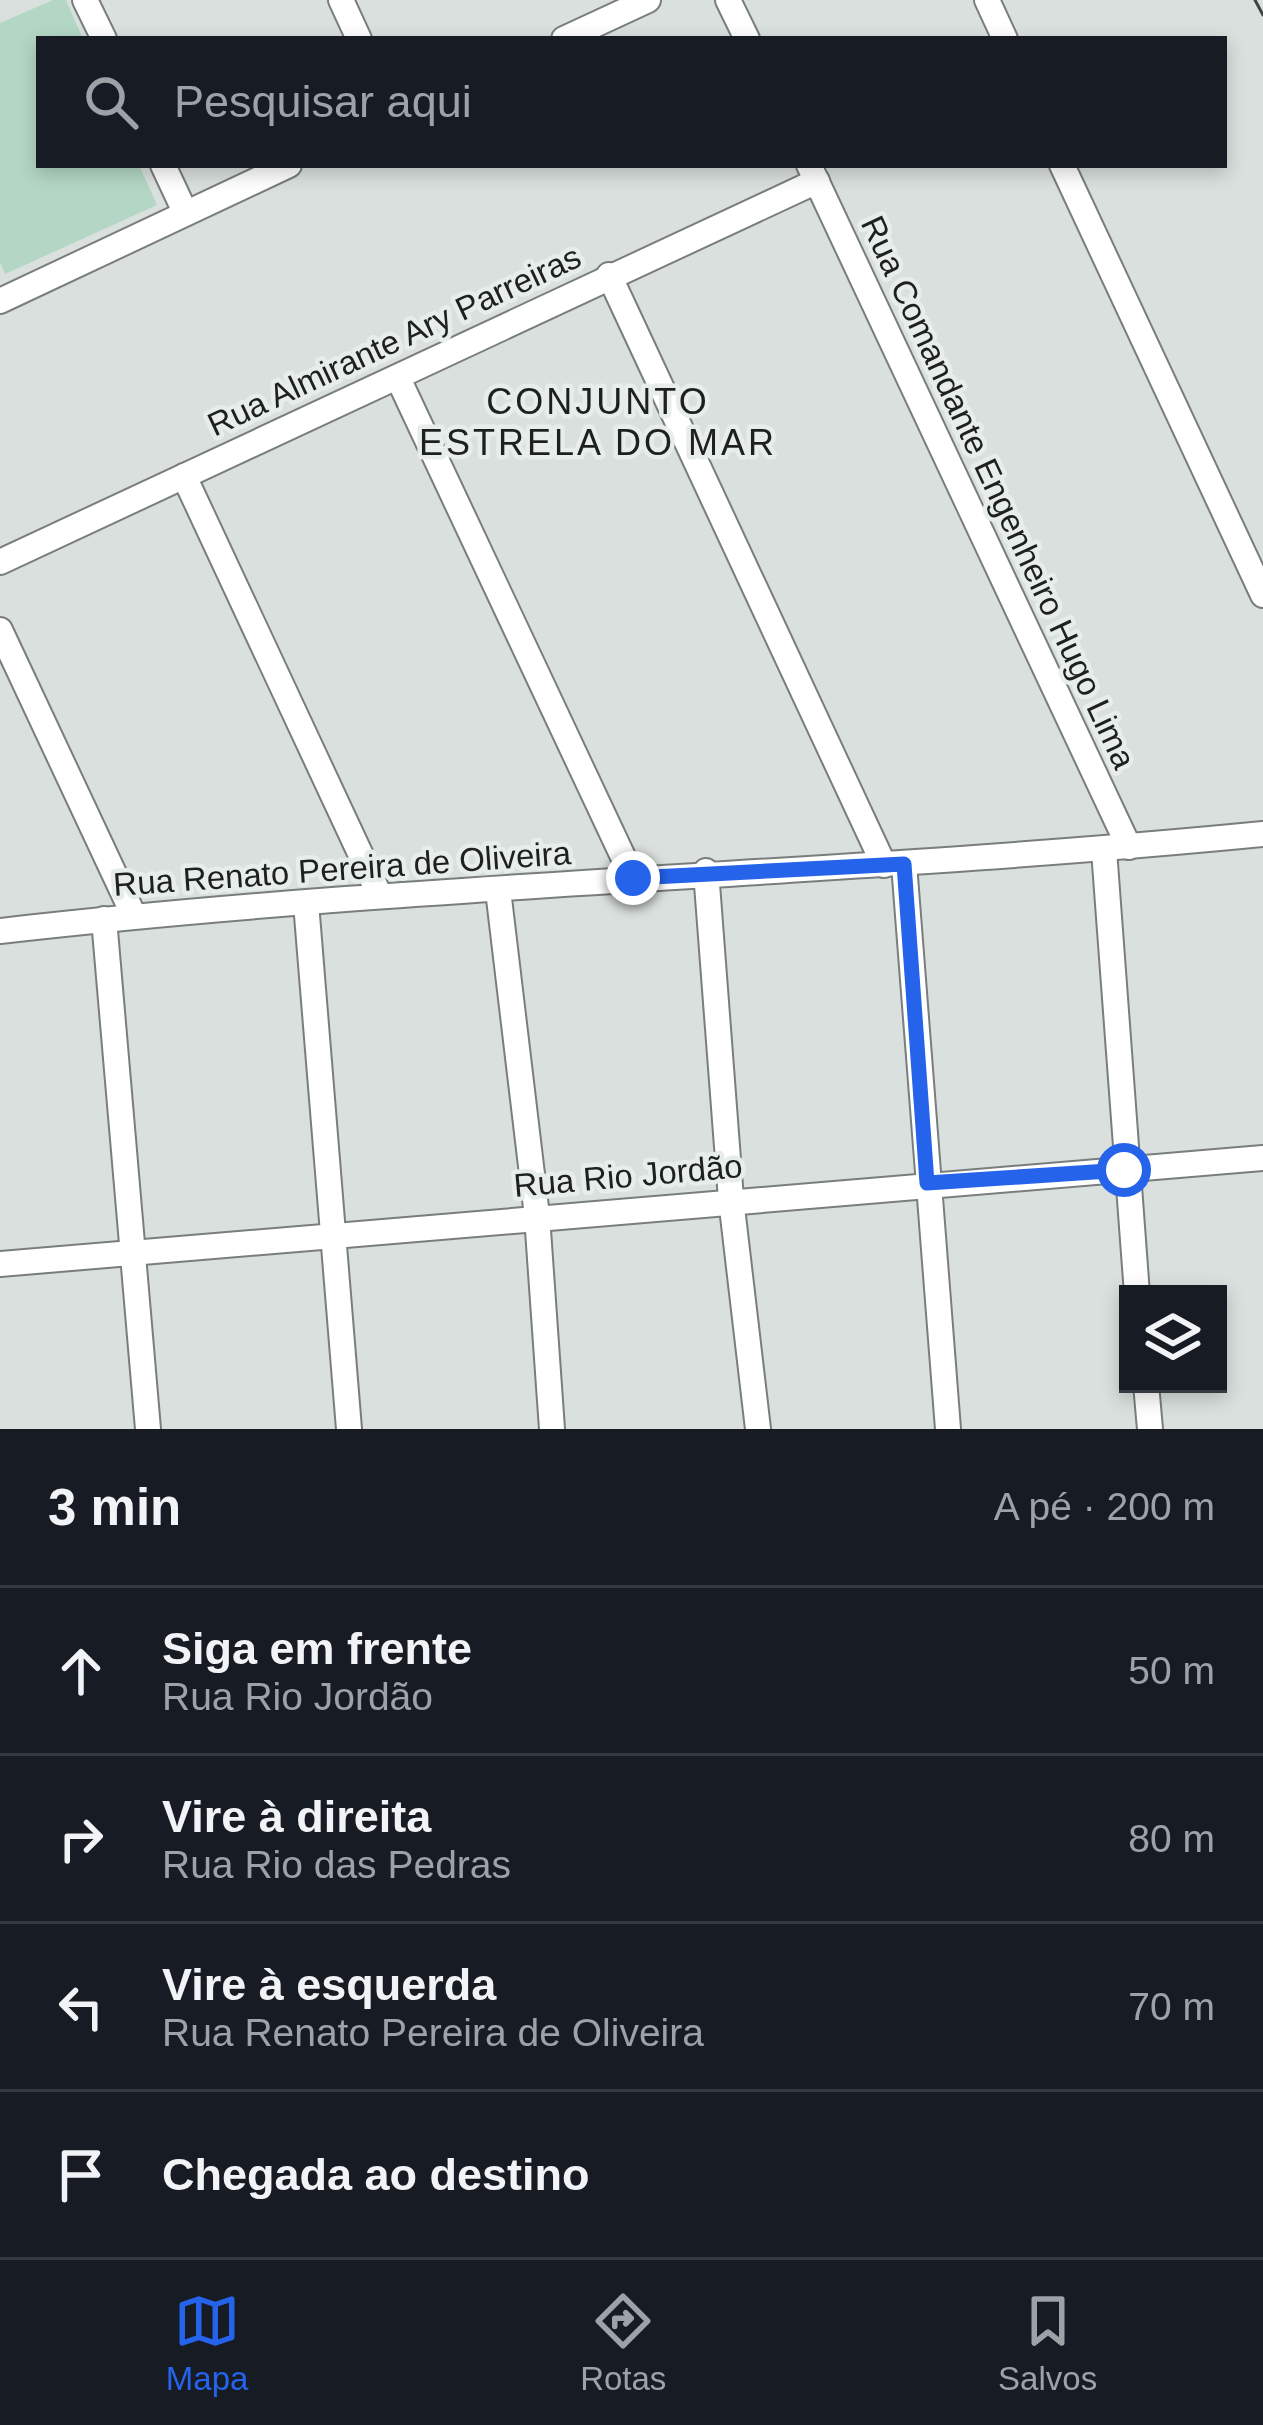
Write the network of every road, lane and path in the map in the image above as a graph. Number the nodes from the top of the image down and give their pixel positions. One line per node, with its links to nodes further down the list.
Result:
1 (85, 0): 6 (street)
2 (341, 0): 7 (street)
3 (648, 0): 8 (street)
4 (728, 0): 9 (street)
5 (988, 0): 10 (street)
6 (103, 36)
7 (358, 36)
8 (570, 36)
9 (746, 36)
10 (1004, 36)
11 (164, 168): 15 (street)
12 (282, 168): 15 (street)
13 (1063, 168): 21 (street)
14 (813, 173): 16 (street, Rua Almirante Ary Parreiras); 24 (street, Rua Comandante Engenheiro Hugo Lima)
15 (184, 212): 17 (street)
16 (609, 275): 18 (street, Rua Almirante Ary Parreiras); 25 (street)
17 (0, 301)
18 (398, 378): 19 (street, Rua Almirante Ary Parreiras); 27 (street)
19 (184, 476): 20 (street, Rua Almirante Ary Parreiras); 29 (street)
20 (0, 562)
21 (1263, 595)
22 (0, 630): 31 (street)
23 (1263, 834): 24 (street, Rua Renato Pereira de Oliveira)
24 (1116, 849): 25 (street, Rua Renato Pereira de Oliveira); 35 (street)
25 (894, 864): 26 (street, Rua Renato Pereira de Oliveira); 36 (street)
26 (706, 871): 27 (street, Rua Renato Pereira de Oliveira); 37 (street)
27 (633, 878): 28 (street, Rua Renato Pereira de Oliveira)
28 (498, 890): 29 (street, Rua Renato Pereira de Oliveira); 38 (street)
29 (380, 896): 30 (street, Rua Renato Pereira de Oliveira)
30 (306, 903): 31 (street, Rua Renato Pereira de Oliveira); 39 (street)
31 (134, 916): 32 (street, Rua Renato Pereira de Oliveira)
32 (104, 919): 33 (street, Rua Renato Pereira de Oliveira); 40 (street)
33 (0, 931)
34 (1263, 1158): 35 (street, Rua Rio Jordão)
35 (1124, 1170): 36 (street, Rua Rio Jordão); 42 (street)
36 (927, 1183): 37 (street, Rua Rio Jordão); 48 (street)
37 (731, 1199): 38 (street, Rua Rio Jordão); 47 (street)
38 (537, 1216): 39 (street, Rua Rio Jordão); 46 (street)
39 (333, 1236): 40 (street, Rua Rio Jordão); 45 (street)
40 (131, 1253): 41 (street, Rua Rio Jordão); 44 (street)
41 (0, 1264)
42 (1136, 1285)
43 (1147, 1393): 49 (street)
44 (148, 1429)
45 (350, 1429)
46 (551, 1429)
47 (758, 1429)
48 (948, 1429)
49 (1150, 1429)

